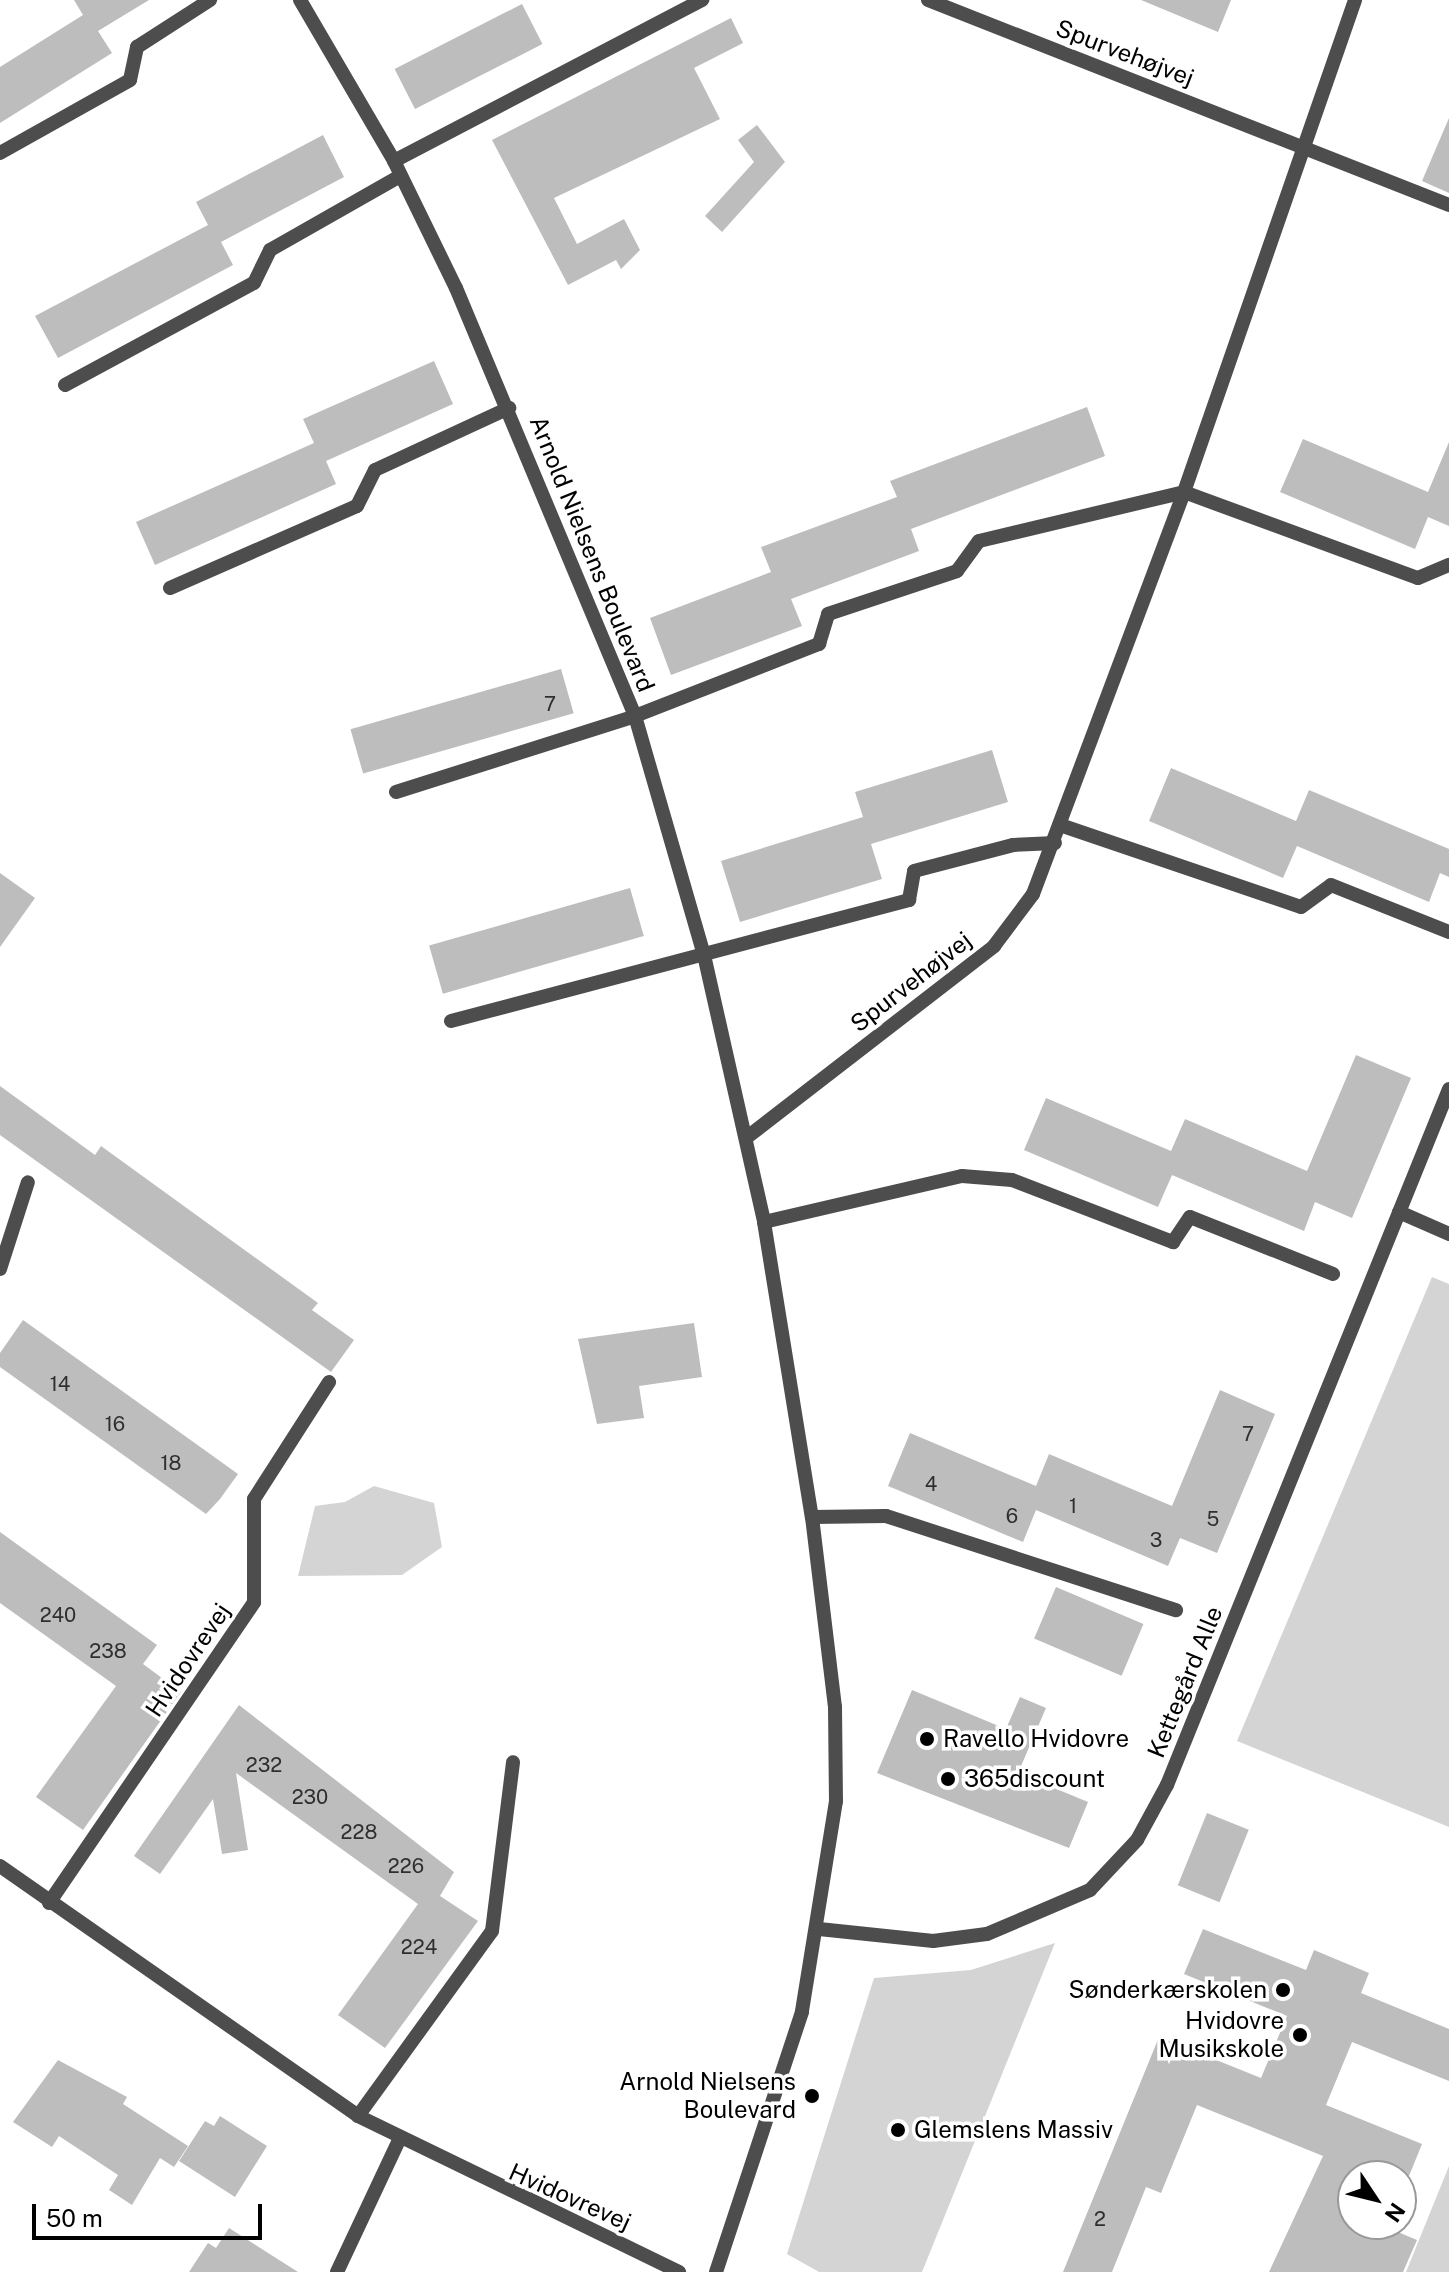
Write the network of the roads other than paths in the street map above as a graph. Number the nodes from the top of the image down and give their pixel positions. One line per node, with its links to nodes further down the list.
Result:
1 (210, 0): 7 (street)
2 (300, 0): 8 (street, Arnold Nielsens Boulevard)
3 (702, 0): 8 (street)
4 (928, 0): 6 (street, Spurvehøjvej)
5 (1355, 0): 6 (street, Spurvehøjvej)
6 (1305, 148): 10 (street, Spurvehøjvej); 13 (street, Spurvehøjvej)
7 (0, 153)
8 (394, 161): 9 (street, Arnold Nielsens Boulevard)
9 (400, 176): 11 (street); 12 (street, Arnold Nielsens Boulevard)
10 (1449, 205)
11 (65, 385)
12 (509, 408): 15 (street, Arnold Nielsens Boulevard); 16 (street, Arnold Nielsens Boulevard)
13 (1184, 492): 14 (street); 16 (street, Arnold Nielsens Boulevard); 18 (street, Spurvehøjvej)
14 (1449, 565)
15 (170, 588)
16 (635, 716): 17 (street, Arnold Nielsens Boulevard); 21 (street, Arnold Nielsens Boulevard)
17 (396, 792)
18 (1063, 826): 19 (street, Spurvehøjvej); 20 (street)
19 (1055, 843): 21 (street); 24 (street, Spurvehøjvej)
20 (1449, 932)
21 (704, 955): 22 (street); 24 (street, Arnold Nielsens Boulevard)
22 (451, 1021)
23 (1449, 1089): 26 (street, Kettegård Alle)
24 (746, 1138): 27 (street, Arnold Nielsens Boulevard)
25 (28, 1182): 29 (street)
26 (1399, 1212): 28 (street); 37 (street, Kettegård Alle)
27 (764, 1222): 30 (street); 32 (street, Arnold Nielsens Boulevard)
28 (1449, 1234)
29 (0, 1269)
30 (1333, 1274)
31 (329, 1382): 36 (street, Hvidovrevej)
32 (812, 1517): 33 (street); 37 (street, Arnold Nielsens Boulevard)
33 (1176, 1610)
34 (513, 1762): 38 (street)
35 (0, 1866): 36 (street, Hvidovrevej)
36 (49, 1903): 38 (street, Hvidovrevej)
37 (819, 1929): 42 (street, Arnold Nielsens Boulevard)
38 (358, 2116): 39 (street, Hvidovrevej)
39 (400, 2138): 40 (street); 41 (street, Hvidovrevej)
40 (337, 2272)
41 (679, 2272)
42 (716, 2272)

